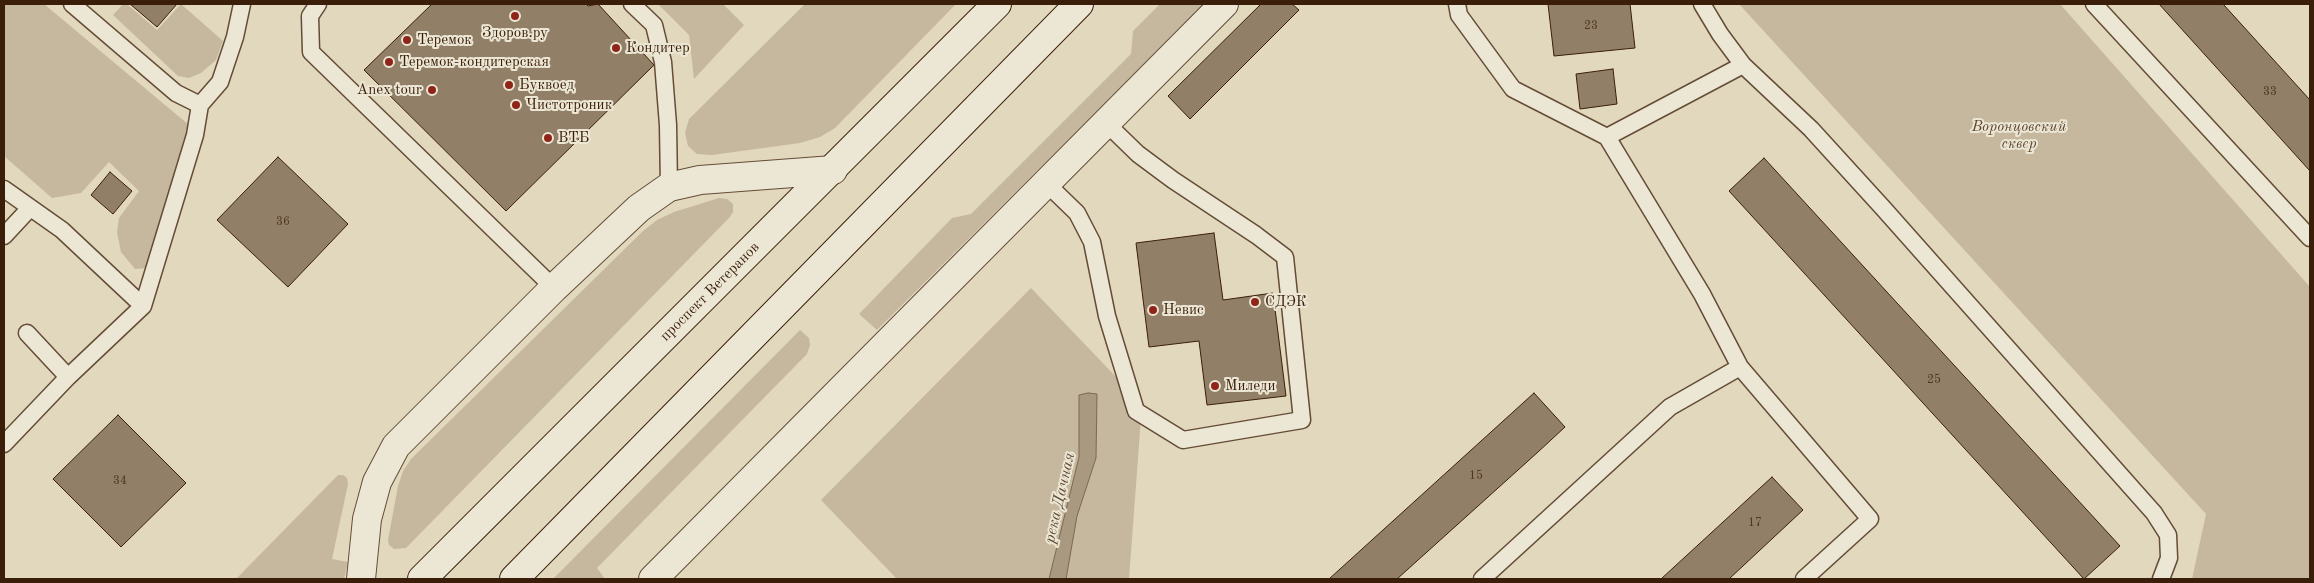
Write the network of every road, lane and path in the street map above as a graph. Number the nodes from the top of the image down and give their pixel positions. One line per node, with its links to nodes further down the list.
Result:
1 (72, 4): 12 (lane)
2 (242, 4): 12 (lane)
3 (318, 4): 22 (lane)
4 (632, 4): 17 (lane)
5 (997, 4): 15 (main road, проспект Ветеранов)
6 (1079, 4): 31 (main road)
7 (1224, 4): 13 (main road)
8 (1457, 4): 14 (lane)
9 (1702, 4): 11 (lane)
10 (2094, 4): 21 (lane)
11 (1742, 65): 14 (lane); 34 (lane)
12 (200, 104): 23 (lane)
13 (1105, 122): 16 (main road); 16 (lane)
14 (1607, 137): 25 (lane)
15 (833, 170): 17 (main road); 30 (main road, проспект Ветеранов)
16 (1045, 182): 28 (main road)
17 (669, 187): 22 (main road)
18 (4, 189): 19 (lane)
19 (30, 208): 20 (lane); 23 (lane)
20 (4, 236)
21 (2310, 238)
22 (554, 288): 29 (main road)
23 (144, 306): 26 (lane)
24 (27, 333): 26 (lane)
25 (1740, 368): 32 (lane); 33 (lane)
26 (68, 377): 27 (lane)
27 (4, 444)
28 (659, 577)
29 (361, 579)
30 (422, 579)
31 (514, 579)
32 (1482, 579)
33 (1804, 579)
34 (2161, 579)

